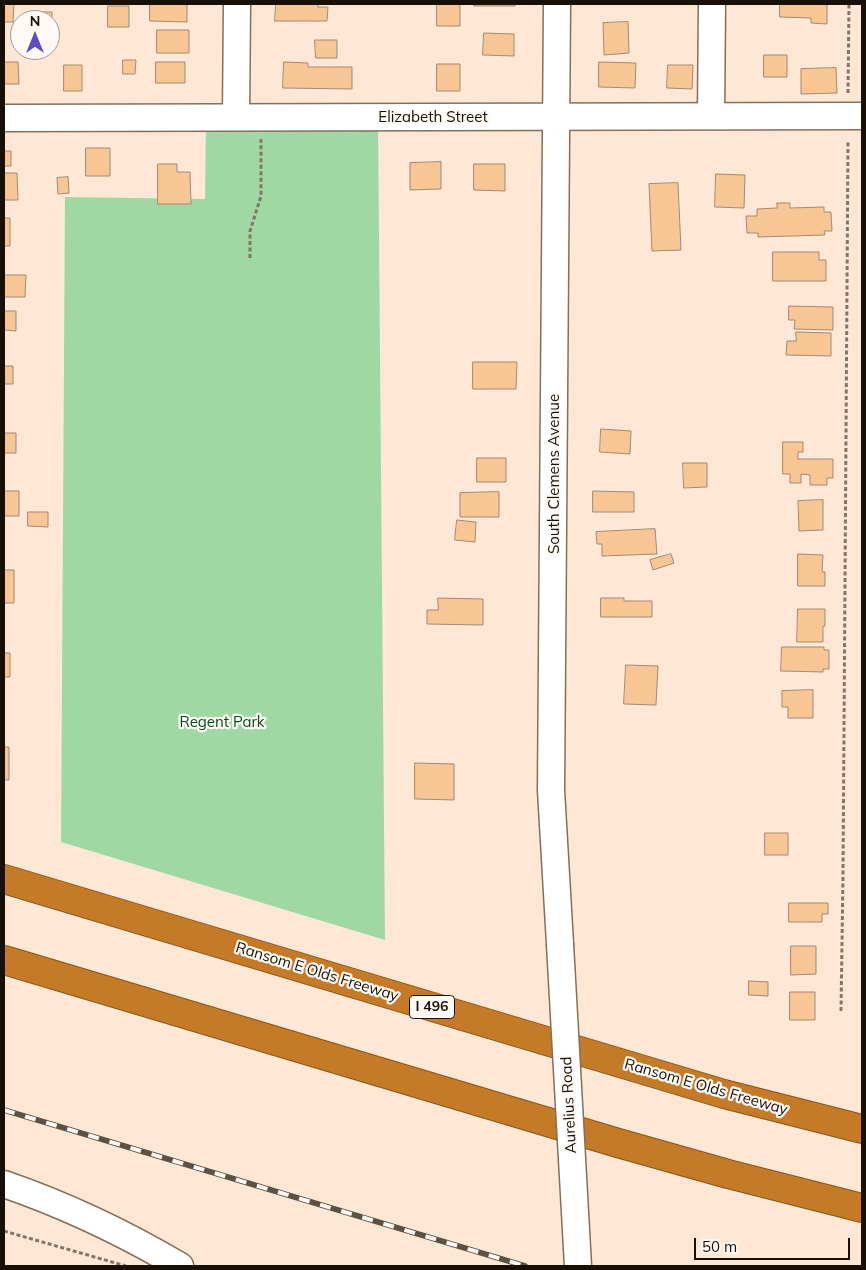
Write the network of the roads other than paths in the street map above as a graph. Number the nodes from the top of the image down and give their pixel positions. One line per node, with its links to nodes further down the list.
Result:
1 (237, 4): 4 (street)
2 (557, 4): 7 (street, South Clemens Avenue)
3 (712, 4): 5 (street)
4 (236, 116): 7 (street, Elizabeth Street); 8 (street, Elizabeth Street)
5 (712, 116): 6 (street, Elizabeth Street); 7 (street, Elizabeth Street)
6 (855, 116)
7 (557, 117): 10 (street, South Clemens Avenue)
8 (4, 118)
9 (4, 878): 12 (highway, Ransom E Olds Freeway / I 496)
10 (560, 944): 16 (street, Aurelius Road, bridge)
11 (4, 960): 14 (highway)
12 (862, 1129)
13 (4, 1184): 15 (street)
14 (862, 1208)
15 (180, 1266)
16 (578, 1266)

